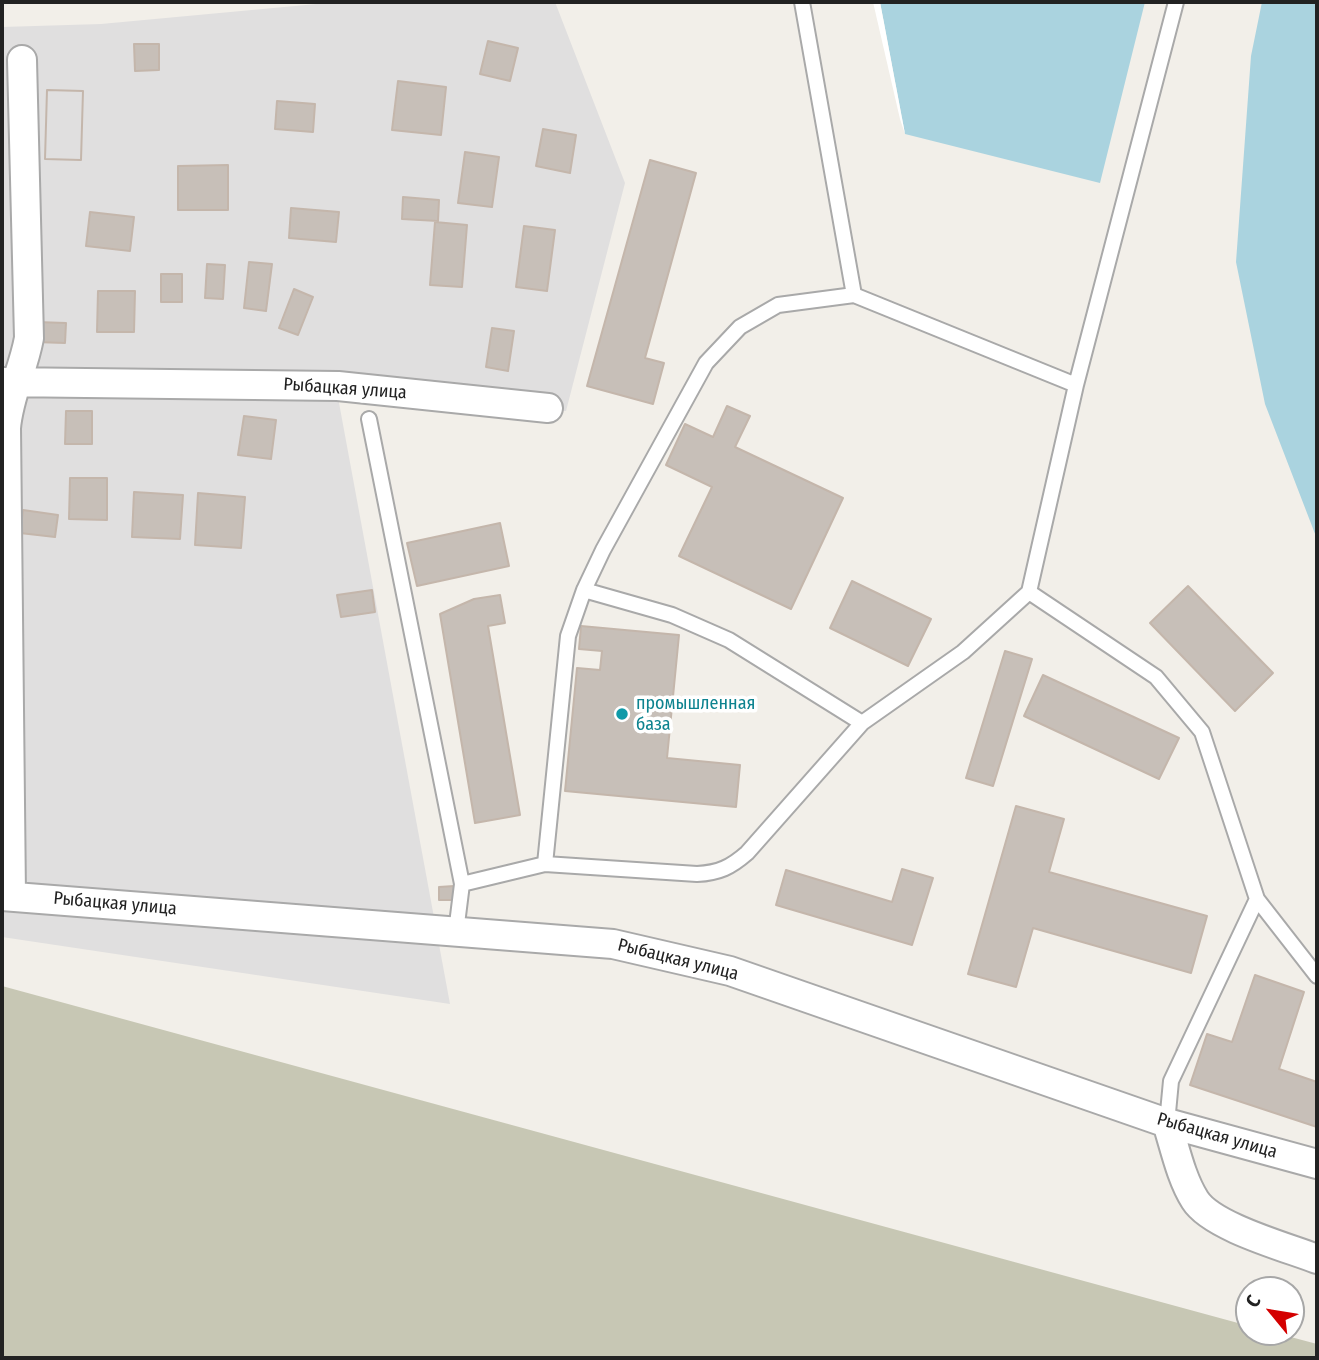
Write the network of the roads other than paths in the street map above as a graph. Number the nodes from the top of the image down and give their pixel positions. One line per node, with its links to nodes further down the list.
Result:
1 (803, 2): 4 (lane)
2 (1176, 2): 6 (lane)
3 (22, 60): 5 (street, Рыбацкая улица)
4 (854, 295): 6 (lane); 9 (lane)
5 (8, 382): 7 (street, Рыбацкая улица); 14 (street, Рыбацкая улица)
6 (1076, 385): 10 (lane)
7 (548, 408)
8 (369, 419): 13 (lane)
9 (584, 590): 11 (lane); 12 (lane)
10 (1029, 592): 11 (lane); 15 (lane)
11 (862, 723): 12 (lane)
12 (545, 864): 13 (lane)
13 (462, 884): 16 (lane)
14 (6, 896): 16 (street, Рыбацкая улица)
15 (1256, 899): 17 (lane); 18 (lane)
16 (456, 932): 18 (street, Рыбацкая улица)
17 (1317, 976)
18 (1167, 1123): 19 (street, Рыбацкая улица); 20 (street)
19 (1317, 1164)
20 (1317, 1259)

